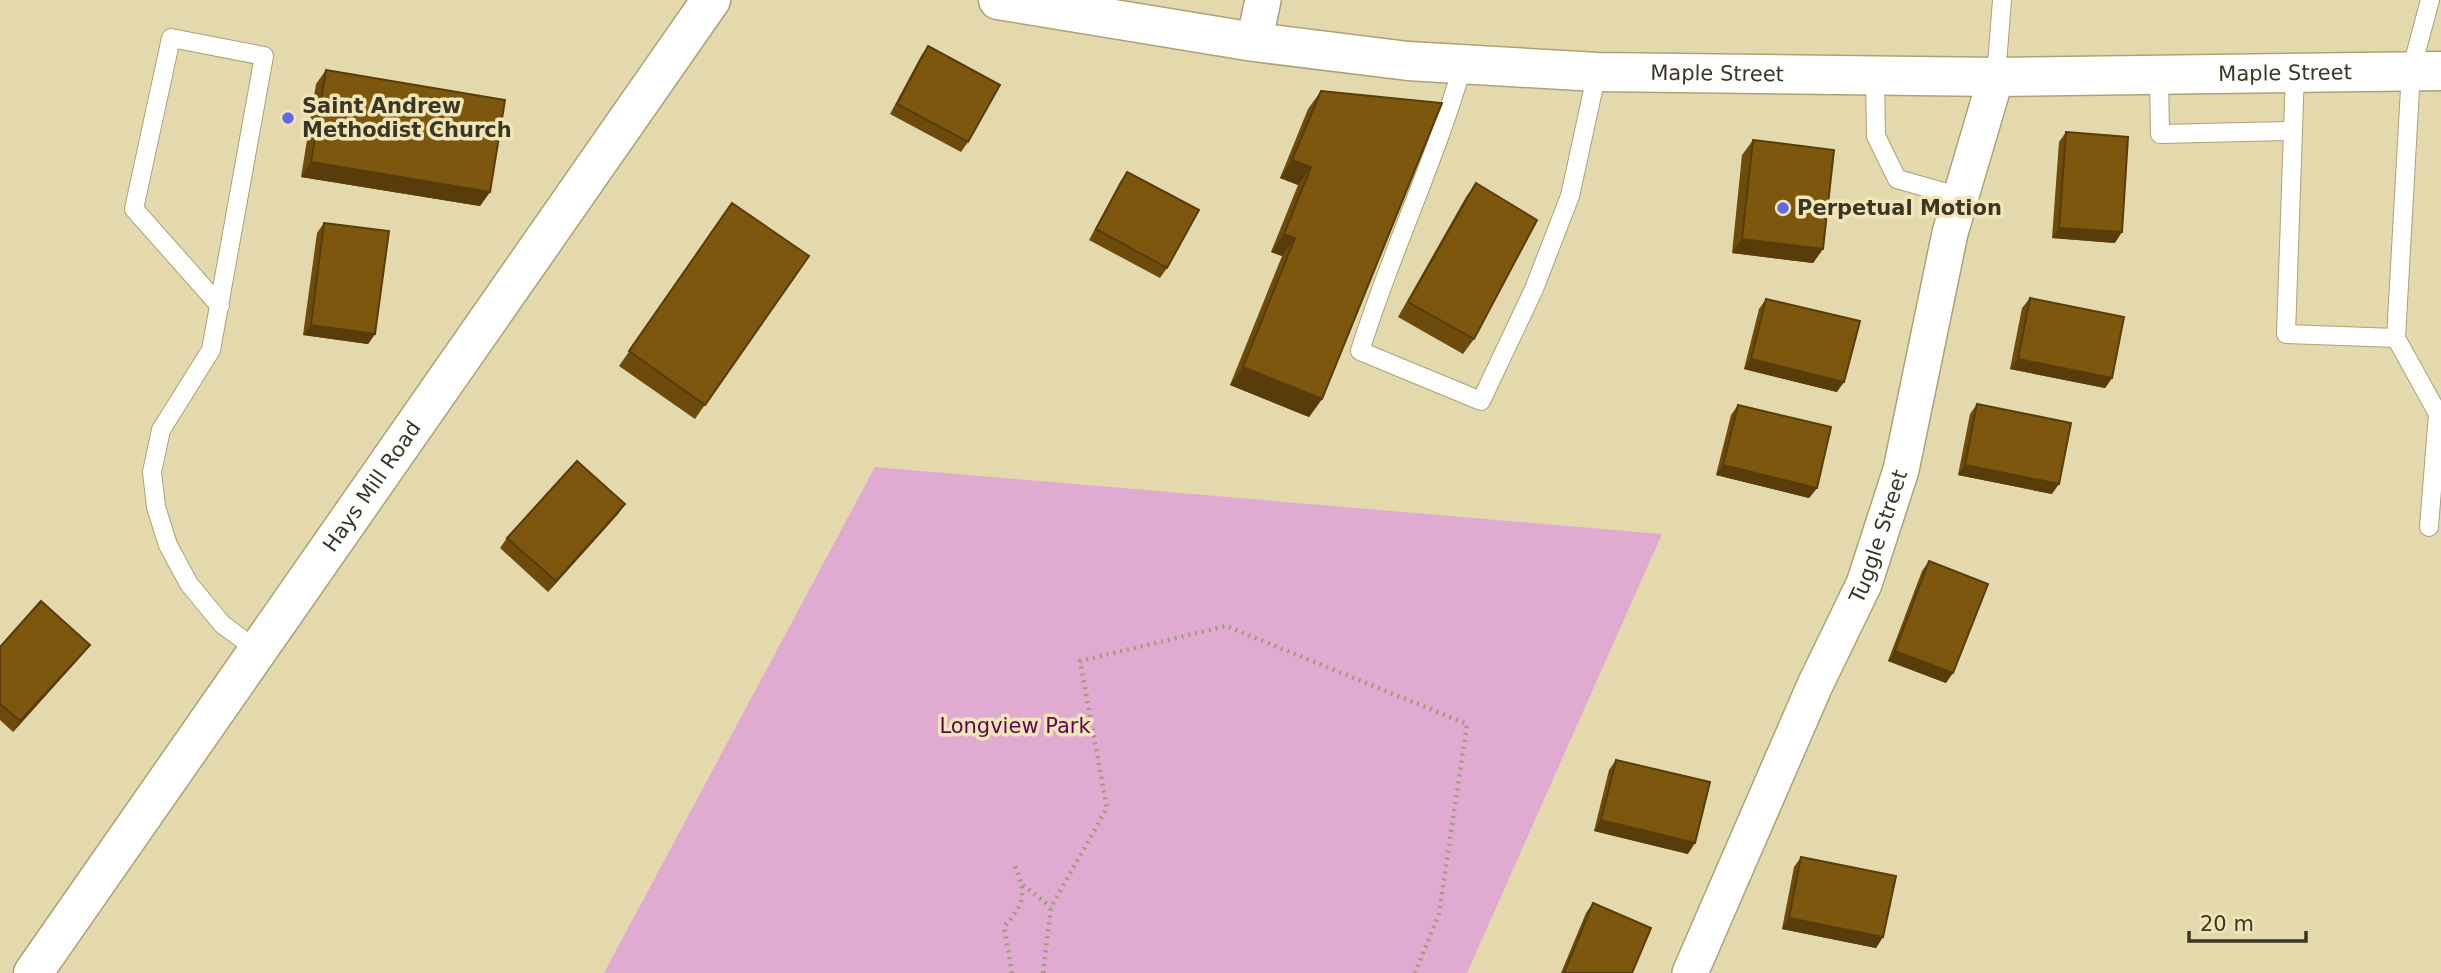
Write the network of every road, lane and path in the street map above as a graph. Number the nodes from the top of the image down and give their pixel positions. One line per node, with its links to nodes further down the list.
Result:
1 (711, 0): 19 (main road, Hays Mill Road)
2 (998, 0): 6 (main road, Maple Street)
3 (1264, 0): 6 (street)
4 (2002, 0): 13 (lane)
5 (2430, 0): 8 (lane)
6 (1254, 42): 7 (main road, Maple Street)
7 (1463, 64): 9 (main road, Maple Street); 9 (lane)
8 (2426, 71): 10 (main road, Maple Street); 17 (lane)
9 (1597, 72): 12 (main road, Maple Street)
10 (2295, 72): 11 (main road, Maple Street); 14 (lane)
11 (2159, 74): 13 (main road, Maple Street); 14 (lane)
12 (1875, 75): 13 (main road, Maple Street); 15 (lane)
13 (1996, 77): 15 (street, Tuggle Street)
14 (2293, 131): 17 (lane)
15 (1961, 197): 27 (street, Tuggle Street)
16 (220, 306): 16 (lane); 19 (lane)
17 (2396, 338): 18 (lane)
18 (2429, 527)
19 (258, 651): 23 (main road, Hays Mill Road)
20 (1014, 864): 21 (path)
21 (1023, 885): 22 (path); 24 (path)
22 (1051, 907): 25 (path); 26 (path)
23 (33, 973)
24 (1012, 973)
25 (1042, 973)
26 (1415, 973)
27 (1690, 973)

